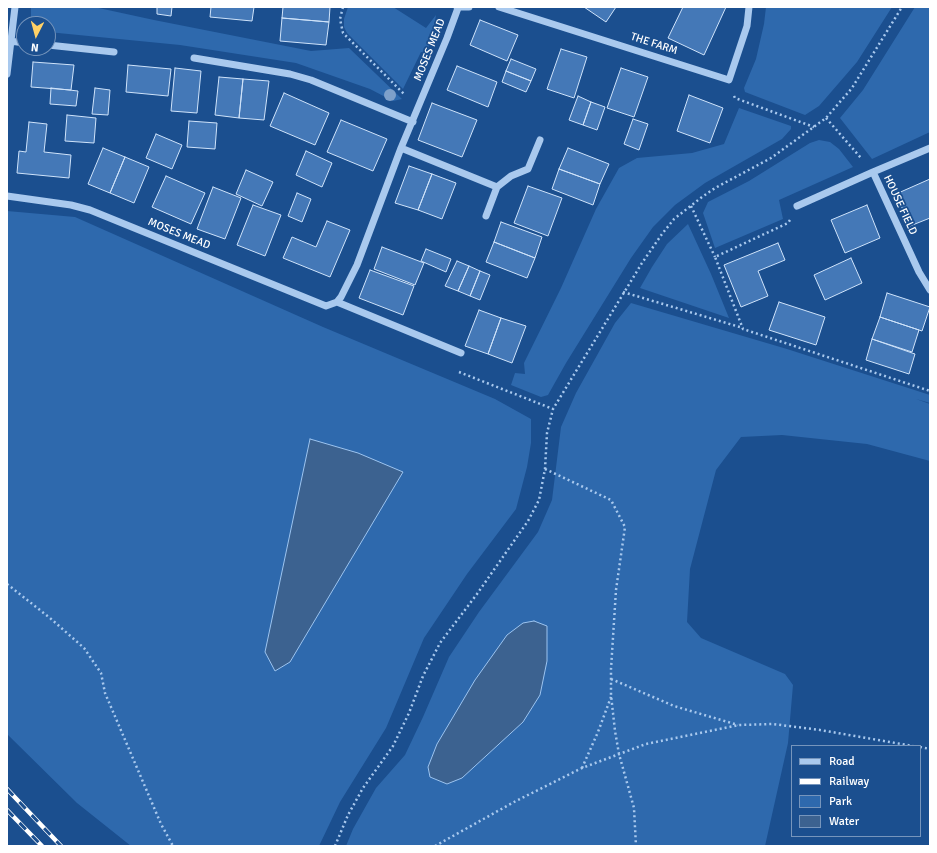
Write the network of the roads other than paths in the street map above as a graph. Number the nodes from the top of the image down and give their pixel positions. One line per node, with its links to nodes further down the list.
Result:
1 (457, 7): 2 (street); 12 (street, MOSES MEAD)
2 (469, 7)
3 (499, 7): 4 (street, THE FARM)
4 (749, 7)
5 (12, 11): 6 (street)
6 (11, 41): 7 (street); 11 (street)
7 (16, 42)
8 (56, 46): 9 (street)
9 (114, 52)
10 (194, 58): 12 (street)
11 (7, 74)
12 (413, 122): 14 (street, MOSES MEAD)
13 (540, 140): 17 (street)
14 (401, 148): 17 (street); 22 (street, MOSES MEAD)
15 (930, 148): 16 (street, HOUSE FIELD)
16 (873, 172): 19 (street, HOUSE FIELD); 21 (street, HOUSE FIELD)
17 (496, 187): 20 (street)
18 (7, 196): 22 (street, MOSES MEAD)
19 (797, 206)
20 (486, 216)
21 (930, 290)
22 (336, 302): 23 (street, MOSES MEAD)
23 (461, 353)

